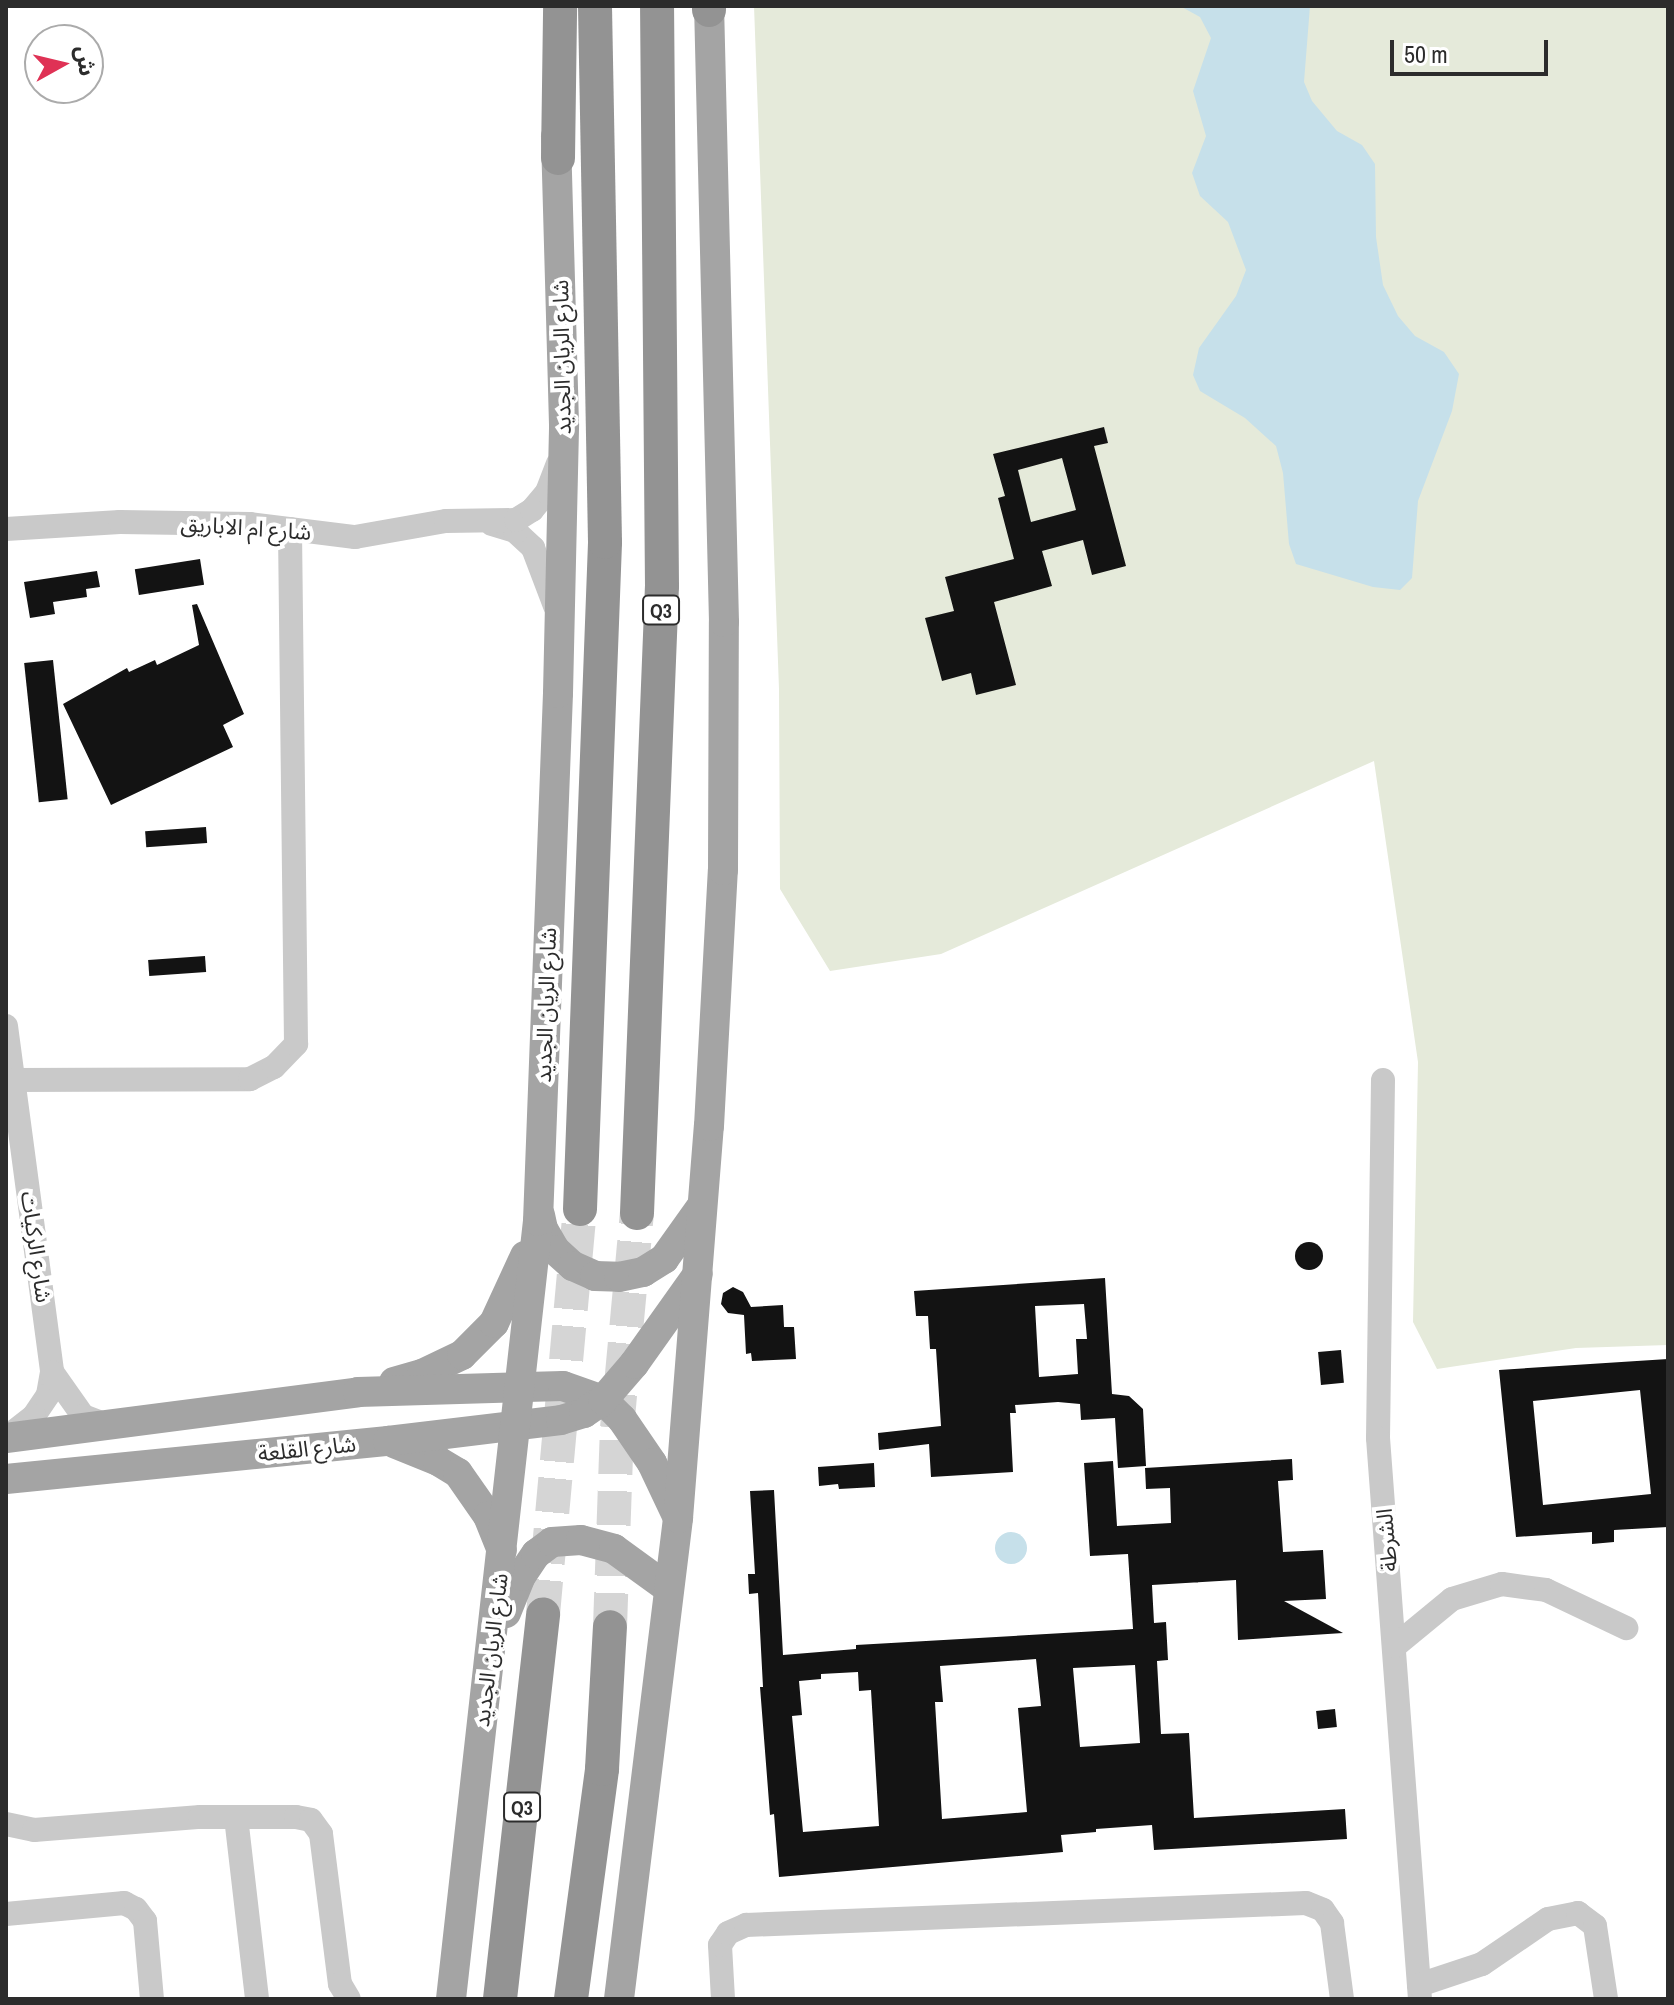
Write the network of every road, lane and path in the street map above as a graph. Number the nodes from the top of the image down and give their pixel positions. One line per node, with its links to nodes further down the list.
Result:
1 (545, 6): 6 (main road, شارع الريان الجديد)
2 (560, 6): 6 (highway)
3 (595, 6): 16 (highway, شارع الريان الجديد)
4 (657, 6): 18 (highway, Q3)
5 (709, 7): 15 (main road)
6 (558, 158): 7 (main road, شارع الريان الجديد)
7 (563, 452): 8 (street, شارع ام الاباريق); 11 (main road, شارع الريان الجديد)
8 (486, 522): 10 (street, شارع ام الاباريق); 11 (street, شارع ام الاباريق)
9 (6, 529): 10 (street, شارع ام الاباريق)
10 (290, 529): 13 (street)
11 (560, 622): 17 (main road, شارع الريان الجديد)
12 (6, 1026): 13 (street, شارع الركيات)
13 (13, 1080): 20 (street, شارع الركيات)
14 (1383, 1080): 35 (street, الشرطة)
15 (701, 1206): 17 (main road); 19 (main road)
16 (580, 1209)
17 (538, 1213): 21 (main road, شارع الريان الجديد); 22 (main road)
18 (637, 1213)
19 (699, 1273): 23 (main road, شارع القلعة); 29 (main road)
20 (52, 1372): 24 (street, شارع الركيات); 26 (street, شارع الركيات)
21 (520, 1388): 22 (main road); 23 (main road); 25 (main road, شارع الريان الجديد)
22 (358, 1392): 24 (main road)
23 (603, 1400): 25 (main road, شارع القلعة); 29 (main road)
24 (109, 1426): 26 (main road)
25 (515, 1426): 27 (main road, شارع القلعة); 30 (main road, شارع الريان الجديد)
26 (6, 1438)
27 (388, 1441): 28 (main road, شارع القلعة); 30 (main road)
28 (6, 1479)
29 (678, 1518): 31 (main road)
30 (503, 1551): 36 (main road, شارع الريان الجديد)
31 (669, 1589): 36 (main road); 48 (main road)
32 (543, 1614): 46 (highway, Q3)
33 (610, 1627): 47 (highway)
34 (1626, 1628): 35 (street)
35 (1395, 1646): 41 (street, الشرطة)
36 (491, 1652): 40 (main road, شارع الريان الجديد)
37 (236, 1817): 38 (street); 44 (street); 45 (street)
38 (6, 1824)
39 (6, 1914): 43 (street)
40 (447, 1992)
41 (1419, 1992): 50 (street)
42 (1339, 1994): 49 (street)
43 (152, 1999)
44 (257, 1999)
45 (349, 1999)
46 (500, 1999)
47 (571, 1999)
48 (619, 1999)
49 (723, 1999)
50 (1606, 1999)

